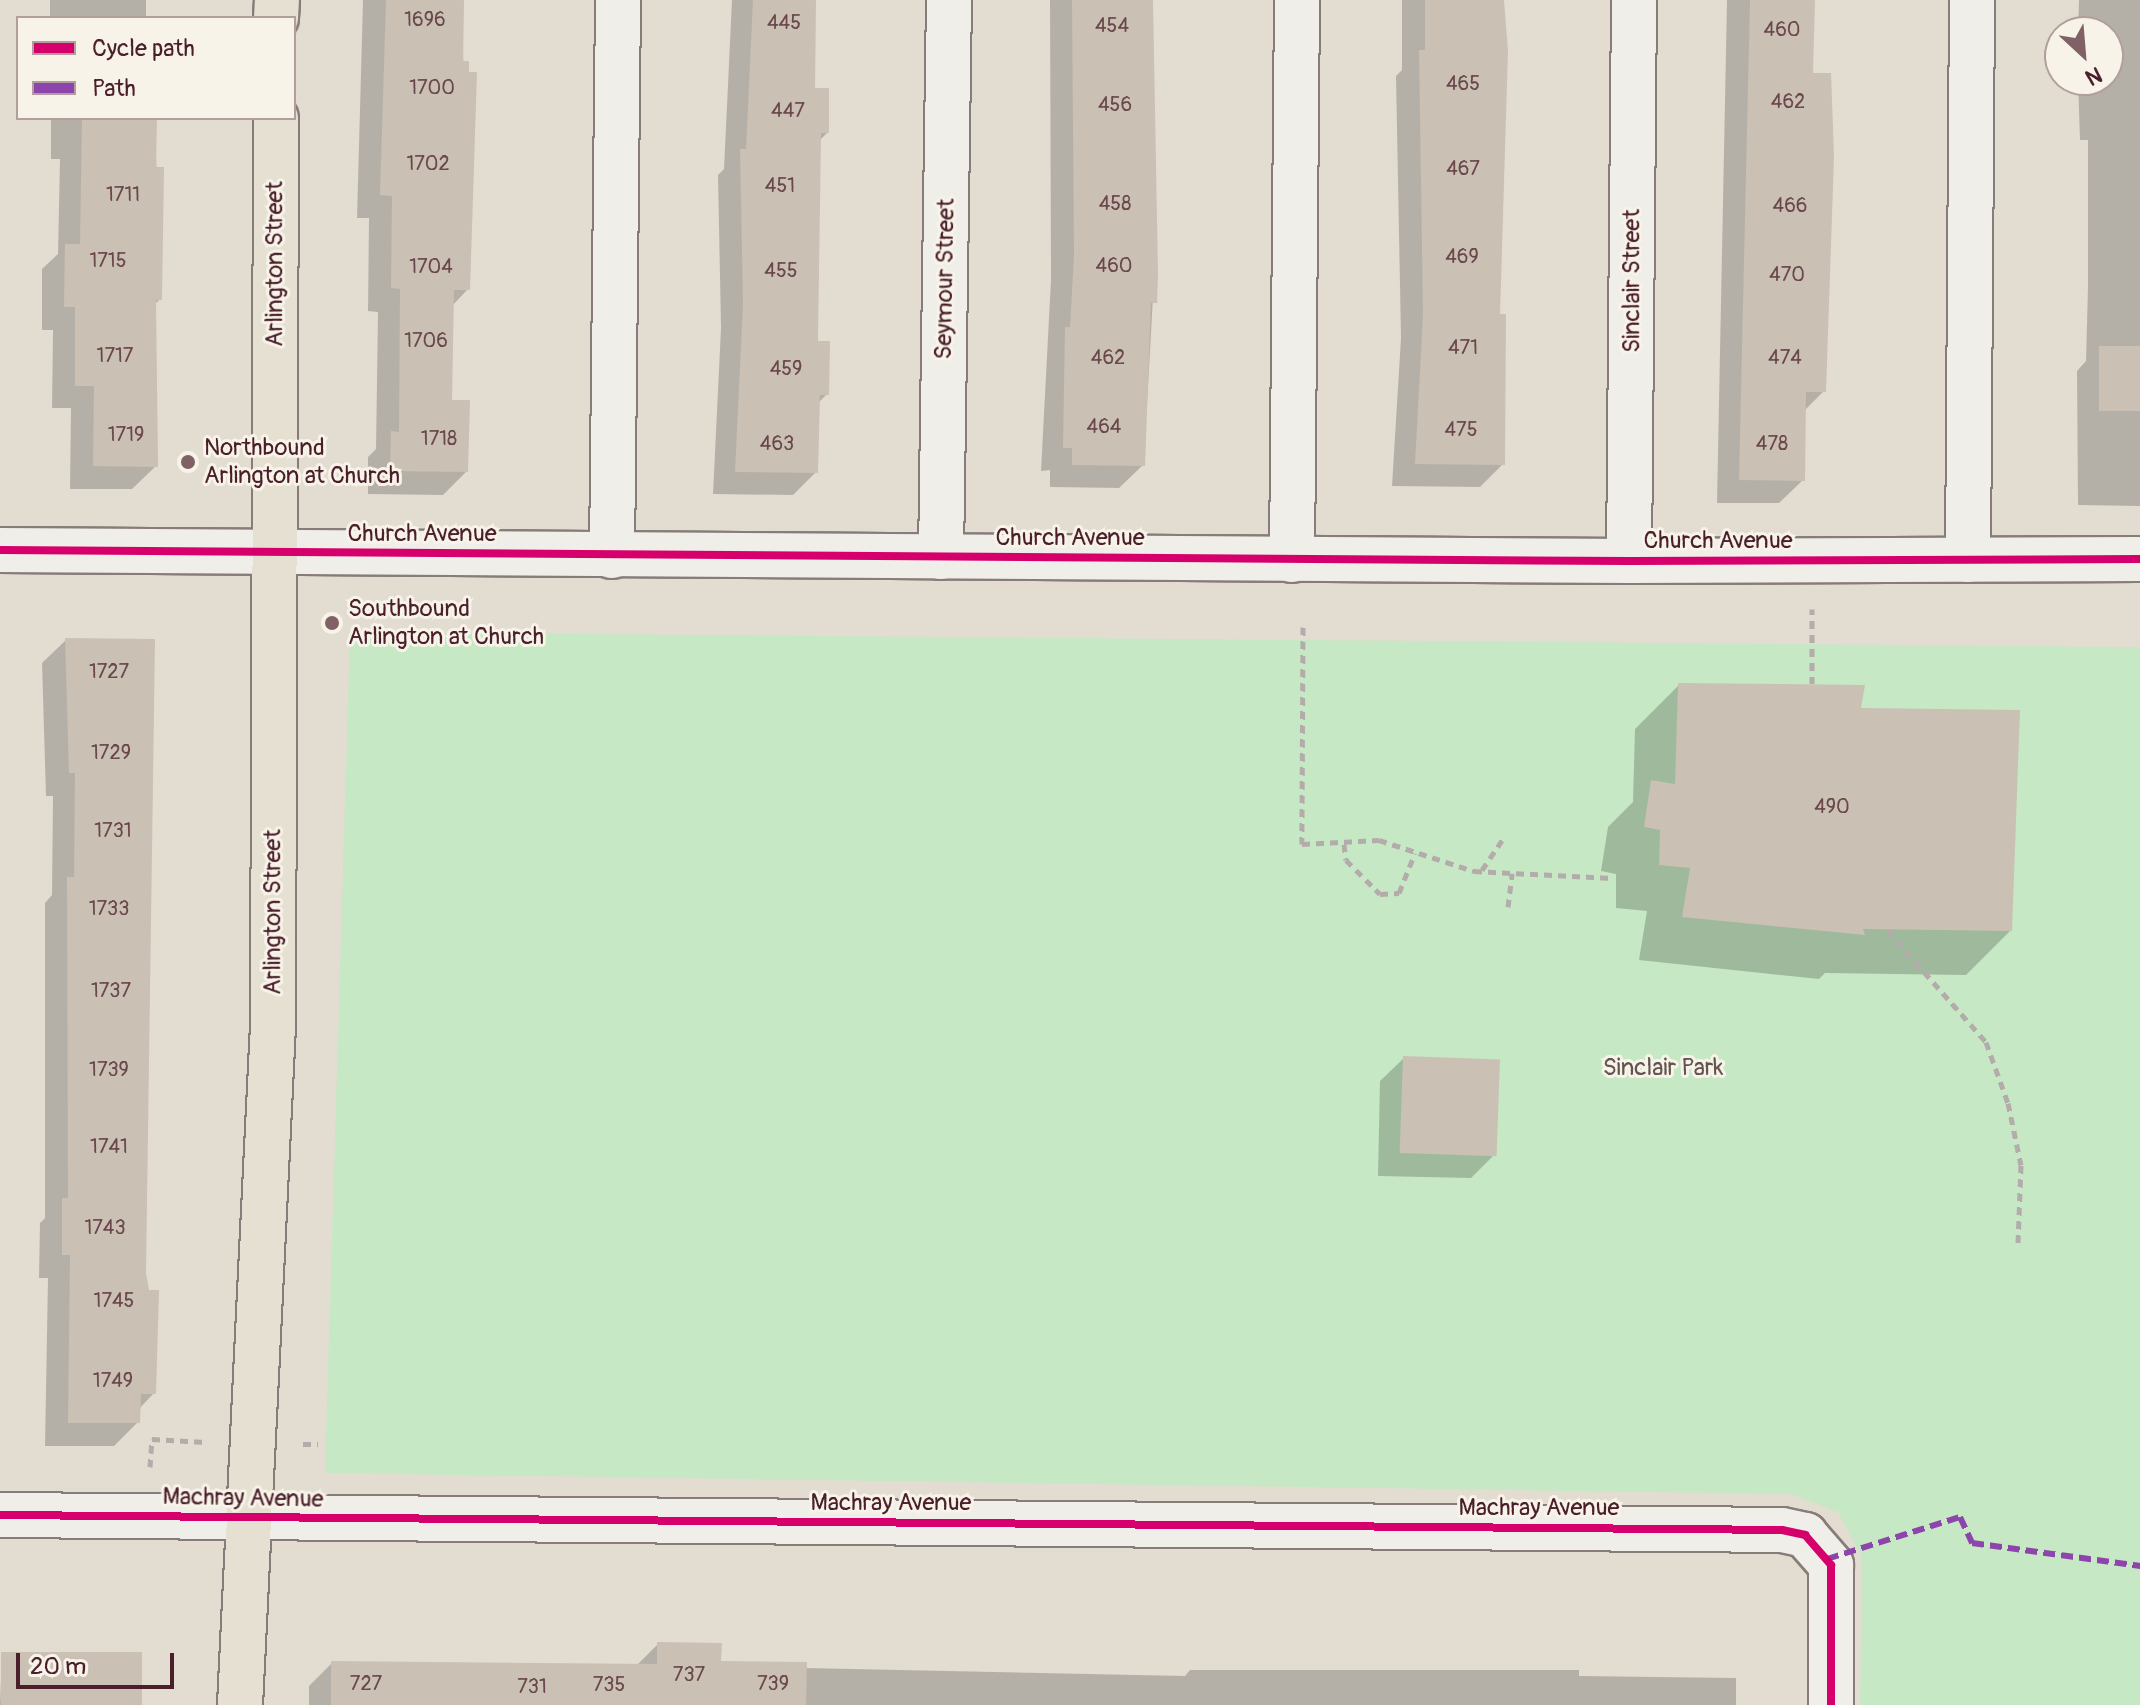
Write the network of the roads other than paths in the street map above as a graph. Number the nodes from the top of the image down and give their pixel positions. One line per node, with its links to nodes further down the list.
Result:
1 (618, 0): 9 (street)
2 (949, 0): 10 (street, Seymour Street)
3 (1297, 0): 12 (street)
4 (1634, 0): 14 (street, Sinclair Street)
5 (1972, 0): 13 (street)
6 (276, 120): 8 (main road, Arlington Street)
7 (0, 550): 8 (street, Church Avenue)
8 (273, 554): 9 (street, Church Avenue); 16 (main road, Arlington Street)
9 (612, 556): 10 (street, Church Avenue)
10 (941, 557): 12 (street, Church Avenue)
11 (2140, 559): 13 (street, Church Avenue)
12 (1292, 560): 14 (street, Church Avenue)
13 (1968, 560): 14 (street, Church Avenue)
14 (1629, 561)
15 (0, 1515): 16 (street, Machray Avenue)
16 (246, 1518): 17 (main road, Arlington Street); 18 (street, Machray Avenue)
17 (240, 1705)
18 (1831, 1705)

